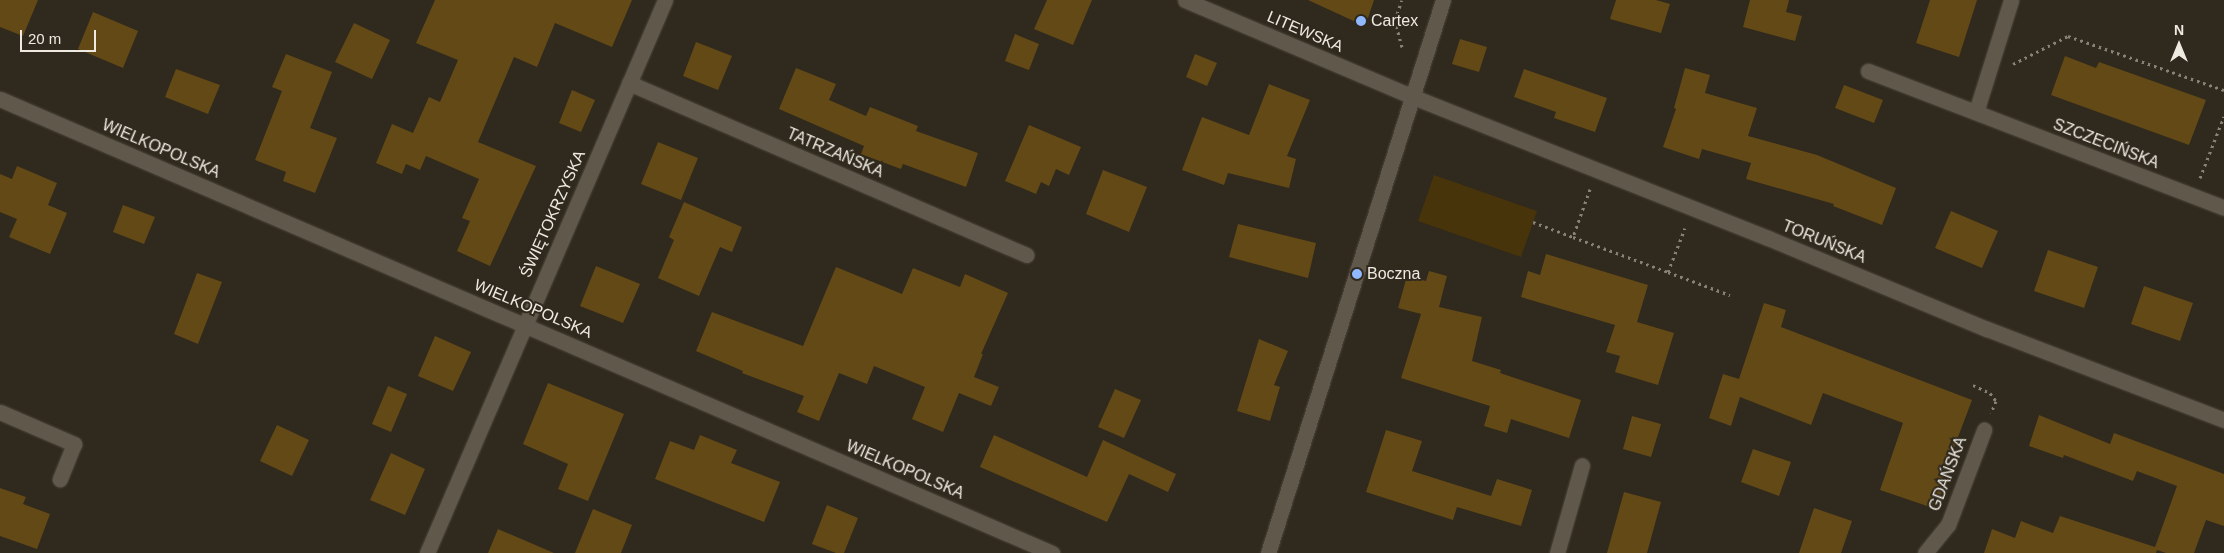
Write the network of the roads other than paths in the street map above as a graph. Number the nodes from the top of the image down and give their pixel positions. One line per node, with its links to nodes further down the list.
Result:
1 (665, 0): 6 (street, ŚWIĘTOKRZYSKA)
2 (1185, 0): 7 (street, LITEWSKA)
3 (1443, 0): 7 (street)
4 (2011, 0): 9 (street)
5 (1868, 71): 9 (street, SZCZECIŃSKA)
6 (629, 83): 11 (street, TATRZAŃSKA); 12 (street, ŚWIĘTOKRZYSKA)
7 (1411, 96): 14 (street, TORUŃSKA); 20 (street)
8 (0, 99): 12 (street, WIELKOPOLSKA)
9 (1976, 112): 10 (street, SZCZECIŃSKA)
10 (2224, 208)
11 (1026, 255)
12 (524, 324): 18 (street, ŚWIĘTOKRZYSKA); 19 (street, WIELKOPOLSKA)
13 (0, 412): 17 (street)
14 (2224, 420)
15 (1984, 430): 22 (street, GDAŃSKA)
16 (1582, 465): 21 (street)
17 (60, 479)
18 (427, 553)
19 (1052, 553)
20 (1268, 553)
21 (1557, 553)
22 (1925, 553)

